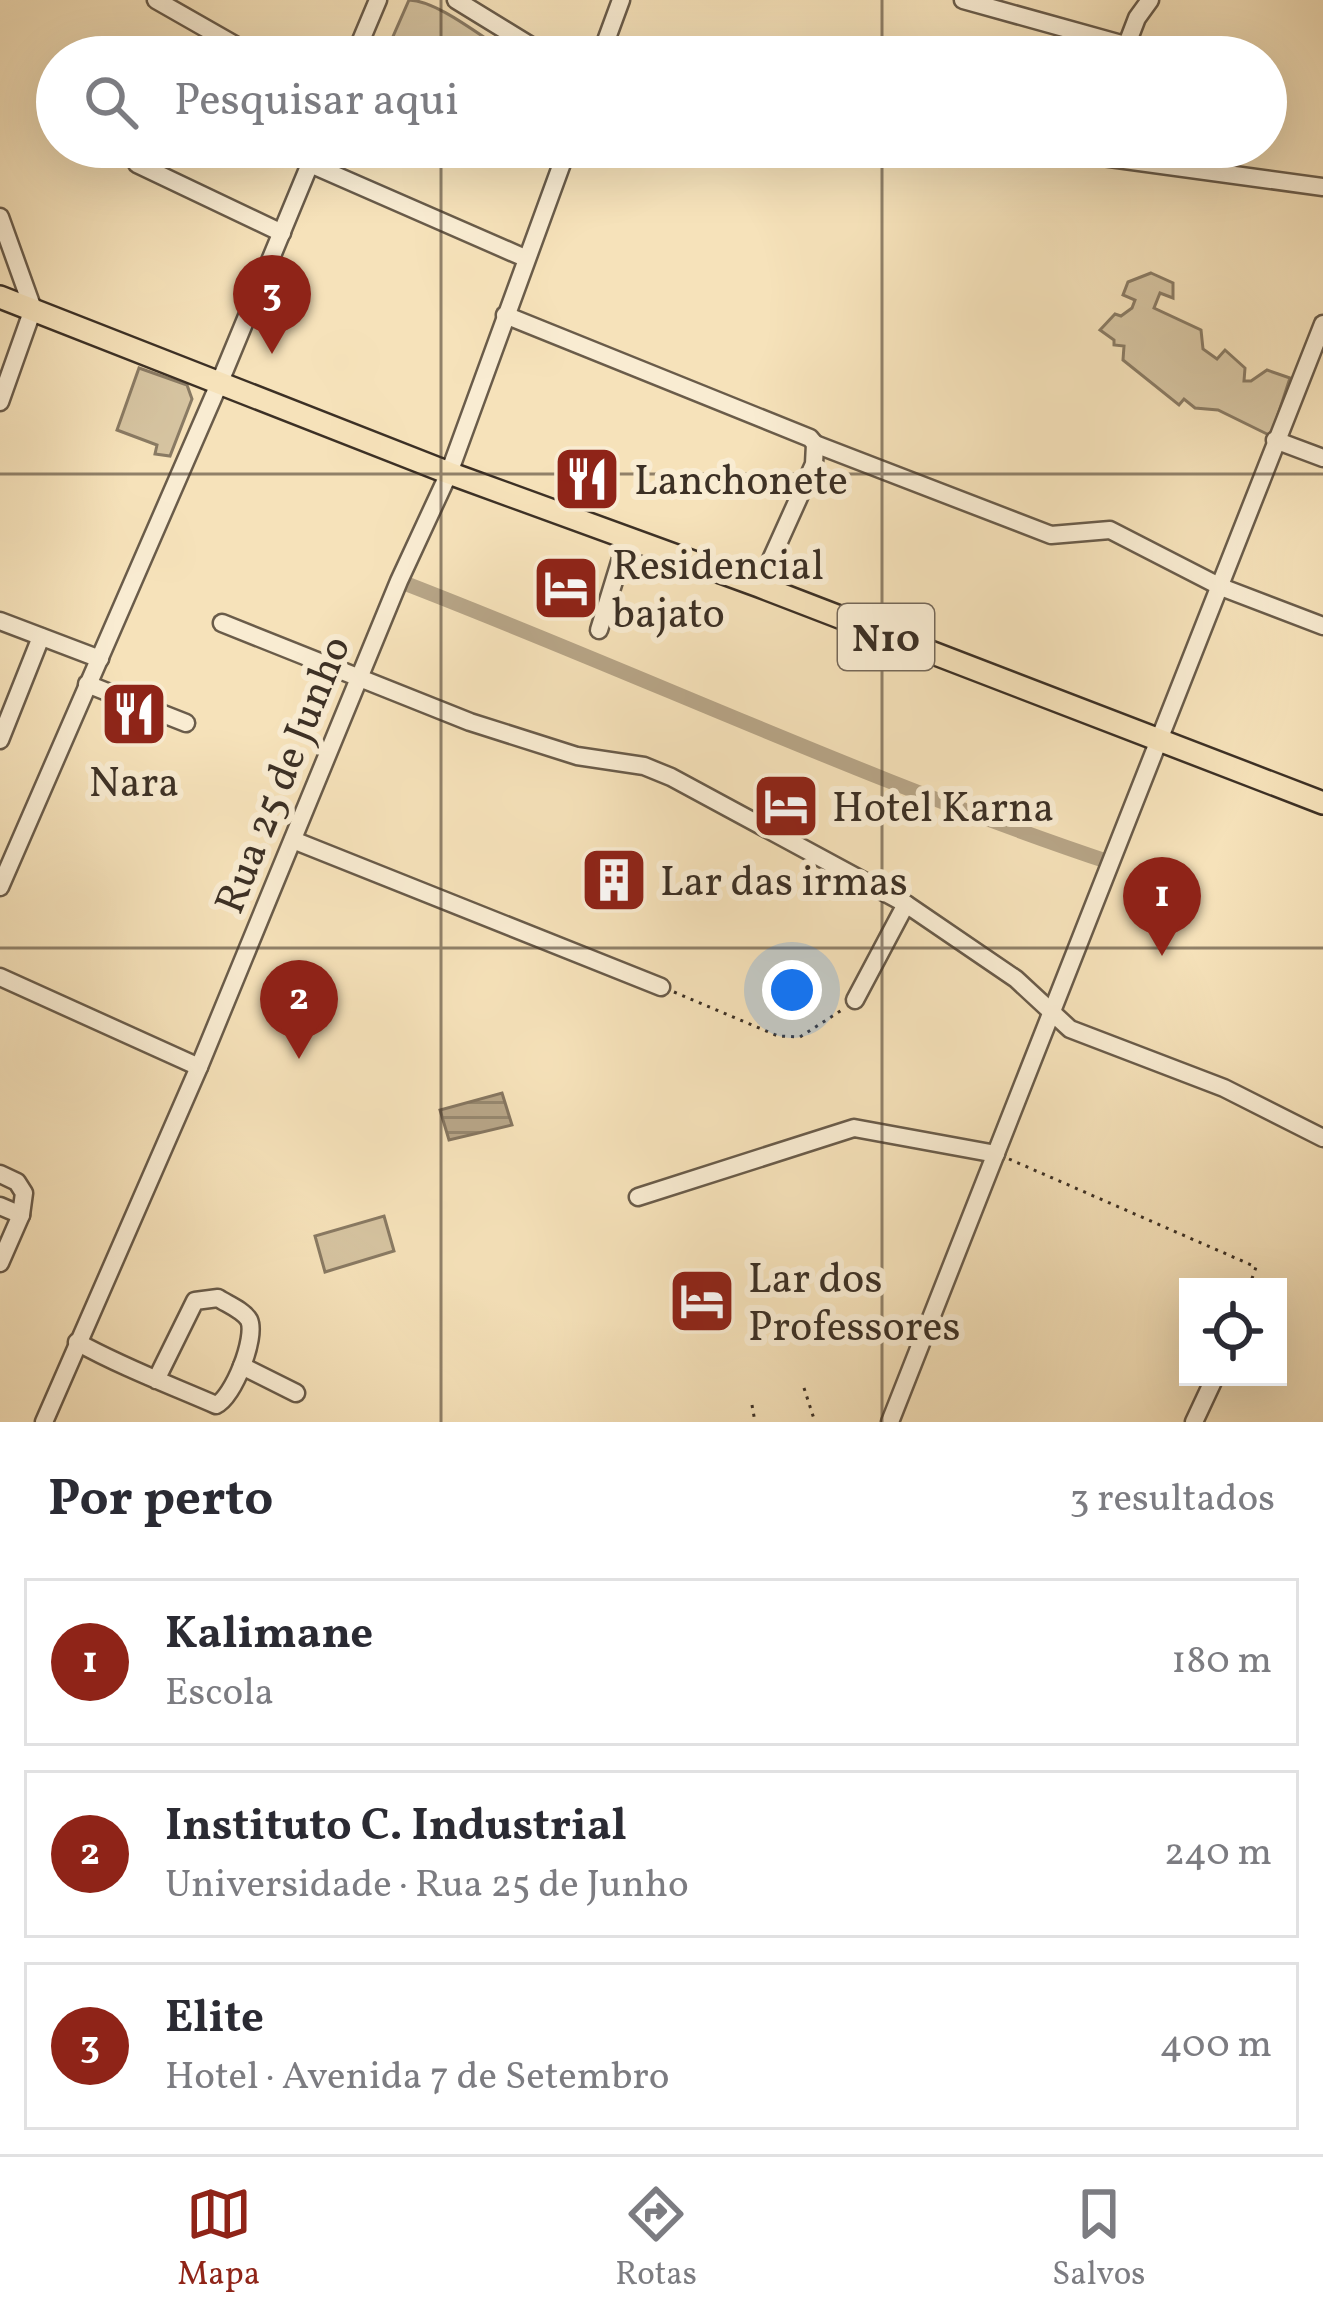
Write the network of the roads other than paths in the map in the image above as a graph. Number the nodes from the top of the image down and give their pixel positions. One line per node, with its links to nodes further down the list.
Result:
1 (156, 0): 7 (street)
2 (378, 0): 8 (street)
3 (456, 0): 9 (street)
4 (621, 0): 10 (street)
5 (963, 0): 11 (street)
6 (1150, 0): 12 (street)
7 (219, 36)
8 (363, 36)
9 (515, 36)
10 (608, 36)
11 (1077, 36)
12 (1132, 36)
13 (145, 168): 20 (street)
14 (309, 168): 20 (street)
15 (341, 168): 21 (street)
16 (560, 168): 21 (street, Rua 25 de Junho)
17 (1202, 168): 18 (street)
18 (1323, 187)
19 (0, 218): 23 (street)
20 (282, 233): 26 (street)
21 (525, 258): 24 (street, Rua 25 de Junho)
22 (0, 297): 23 (main road, N10)
23 (33, 309): 26 (main road, N10); 27 (street)
24 (505, 316): 29 (street); 31 (street, Rua 25 de Junho)
25 (1323, 324): 28 (street)
26 (219, 384): 31 (main road, N10); 40 (street)
27 (0, 402)
28 (1275, 440): 30 (street); 34 (street)
29 (815, 444): 33 (street); 34 (street)
30 (1323, 458)
31 (448, 472): 32 (main road, N10); 41 (street, Rua 25 de Junho)
32 (627, 539): 33 (main road, N10); 38 (street)
33 (759, 586): 45 (main road, N10)
34 (1221, 587): 37 (street); 45 (street)
35 (0, 621): 39 (street)
36 (222, 623): 41 (street)
37 (1323, 626)
38 (599, 630)
39 (41, 637): 40 (street); 44 (street)
40 (100, 659): 42 (street)
41 (359, 678): 47 (street, Rua 25 de Junho); 49 (street)
42 (87, 684): 43 (street); 48 (street)
43 (186, 723)
44 (0, 740)
45 (1160, 743): 46 (main road, N10); 53 (street)
46 (1323, 803)
47 (293, 840): 51 (street); 54 (street, Rua 25 de Junho)
48 (0, 887)
49 (906, 904): 52 (street); 53 (street)
50 (0, 977): 54 (street)
51 (661, 987)
52 (855, 1000)
53 (1052, 1012): 55 (street); 56 (street)
54 (199, 1067): 62 (street, Rua 25 de Junho)
55 (1323, 1138)
56 (996, 1154): 58 (street); 68 (street)
57 (0, 1174): 60 (street)
58 (638, 1197)
59 (0, 1206): 60 (street)
60 (21, 1215): 61 (street)
61 (0, 1263)
62 (77, 1342): 64 (street); 67 (street, Rua 25 de Junho)
63 (242, 1366): 64 (street); 64 (street); 66 (street)
64 (156, 1380)
65 (1211, 1386): 69 (street)
66 (296, 1393)
67 (44, 1422)
68 (890, 1422)
69 (1193, 1422)

